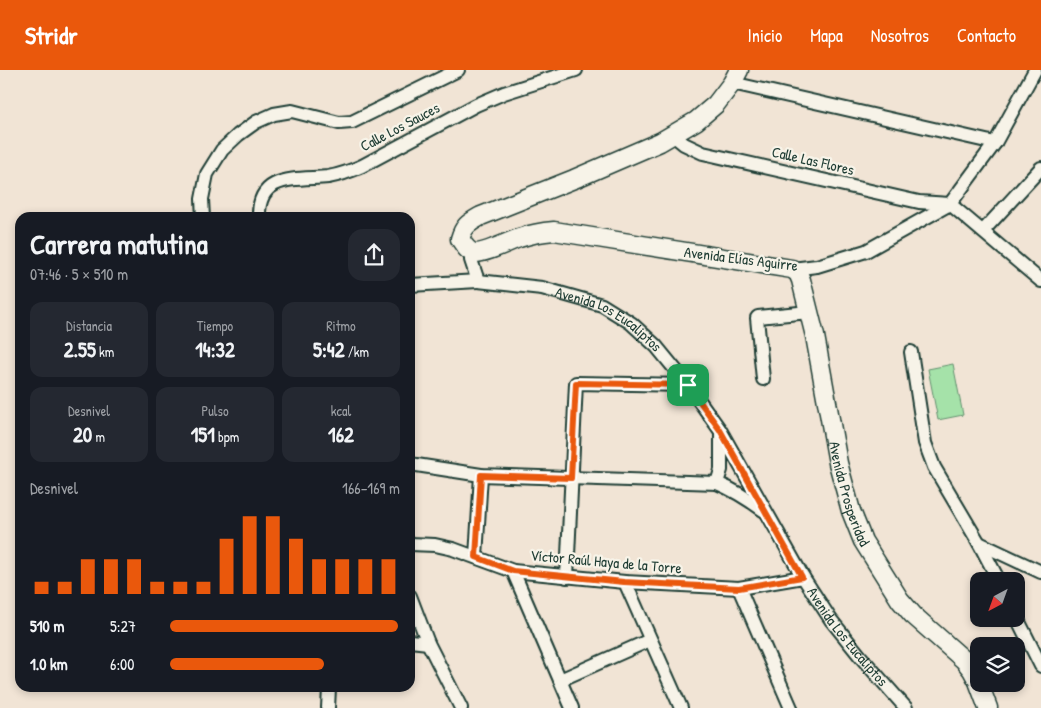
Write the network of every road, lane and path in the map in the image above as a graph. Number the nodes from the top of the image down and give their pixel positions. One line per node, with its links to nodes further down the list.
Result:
1 (458, 70): 9 (street)
2 (576, 70): 10 (street, Calle Los Sauces)
3 (1035, 70): 6 (street, Avenida Elías Aguirre)
4 (736, 77): 5 (street); 6 (street)
5 (673, 135): 8 (street, Calle Las Flores); 12 (street)
6 (995, 143): 8 (street, Avenida Elías Aguirre)
7 (1041, 168): 11 (street)
8 (950, 204): 11 (street); 13 (street, Avenida Elías Aguirre)
9 (203, 212)
10 (259, 212)
11 (982, 232): 14 (street)
12 (466, 246): 13 (street, Avenida Elías Aguirre); 15 (street)
13 (792, 269): 17 (street, Avenida Prosperidad)
14 (1039, 275)
15 (478, 281): 16 (street, Avenida Los Eucaliptos); 20 (street, Avenida Los Eucaliptos)
16 (415, 286)
17 (809, 312): 19 (street); 43 (street, Avenida Prosperidad)
18 (911, 352): 27 (street)
19 (763, 380)
20 (688, 385): 21 (street, Avenida Los Eucaliptos); 24 (street)
21 (720, 430): 25 (street); 26 (street, Avenida Los Eucaliptos)
22 (415, 465): 23 (street)
23 (481, 475): 24 (street); 29 (street)
24 (571, 478): 25 (street); 33 (street)
25 (718, 483): 26 (street)
26 (768, 515): 34 (street, Avenida Los Eucaliptos)
27 (980, 543): 31 (street); 32 (street)
28 (415, 544): 29 (street, Víctor Raúl Haya de la Torre)
29 (476, 557): 30 (street, Víctor Raúl Haya de la Torre)
30 (513, 571): 33 (street, Víctor Raúl Haya de la Torre); 44 (street)
31 (994, 572)
32 (1041, 572)
33 (567, 577): 35 (street, Víctor Raúl Haya de la Torre)
34 (802, 577): 36 (street, Víctor Raúl Haya de la Torre); 52 (street, Avenida Los Eucaliptos)
35 (624, 582): 36 (street, Víctor Raúl Haya de la Torre); 39 (street)
36 (739, 588): 51 (street)
37 (415, 609): 41 (street)
38 (1022, 628): 42 (street)
39 (650, 640): 44 (street); 50 (street)
40 (415, 642): 41 (street)
41 (428, 643): 48 (street)
42 (1041, 666)
43 (970, 668)
44 (560, 680): 49 (street)
45 (329, 692): 47 (street)
46 (982, 692): 53 (street, Avenida Prosperidad)
47 (328, 708)
48 (461, 708)
49 (572, 708)
50 (681, 708)
51 (792, 708)
52 (906, 708)
53 (988, 708)

